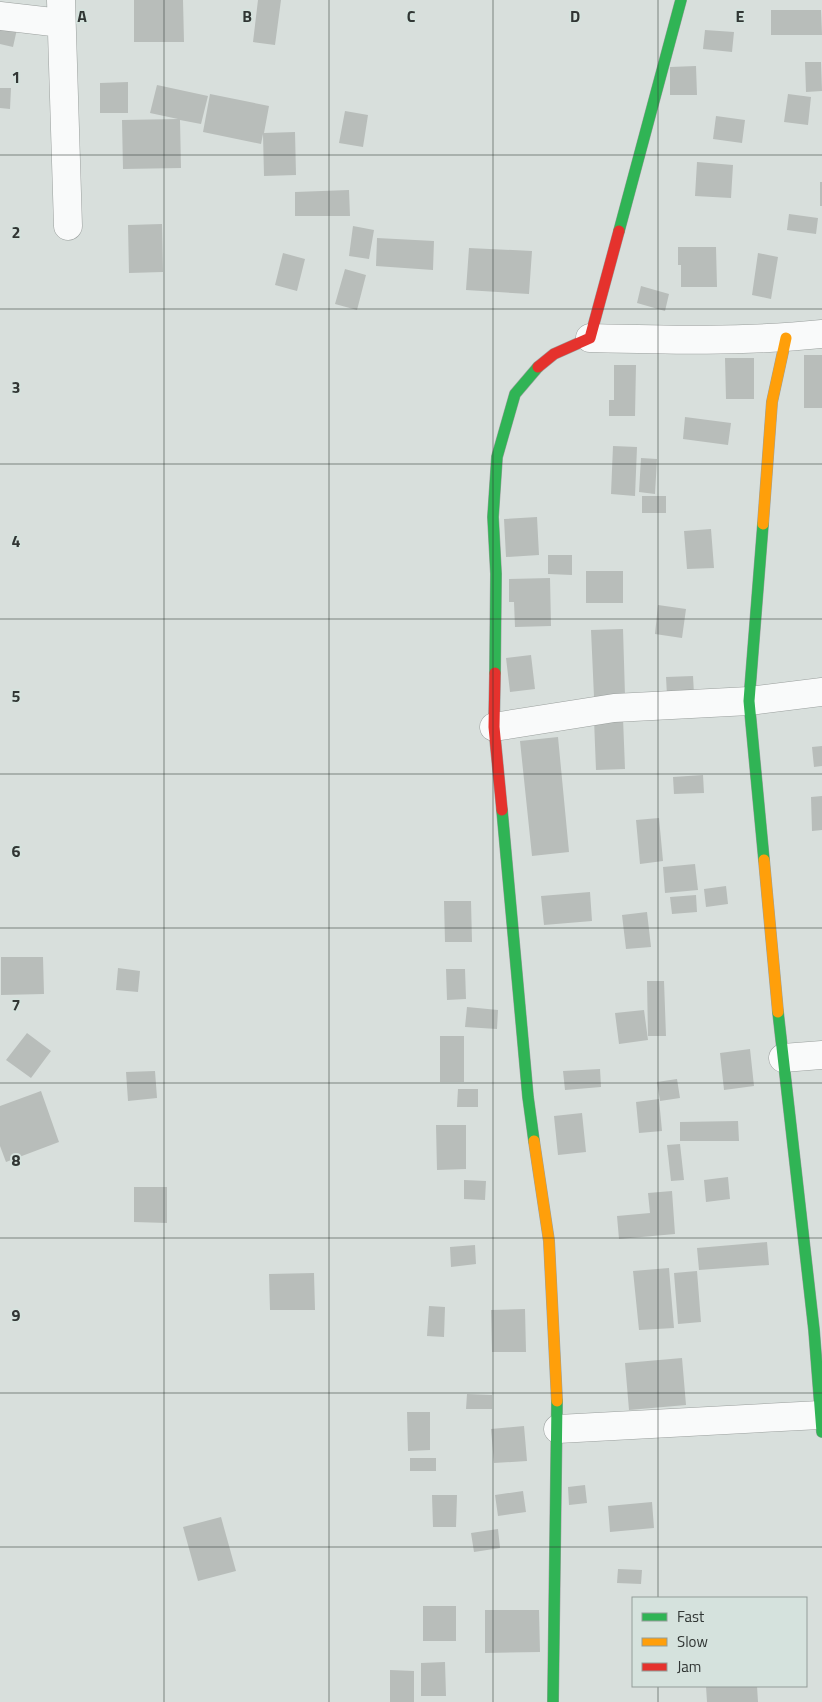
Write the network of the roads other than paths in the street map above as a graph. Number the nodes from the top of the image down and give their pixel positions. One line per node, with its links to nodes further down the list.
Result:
1 (681, 0): 6 (street)
2 (61, 12): 3 (street); 4 (street)
3 (0, 16)
4 (68, 226)
5 (822, 334): 7 (street)
6 (590, 338): 7 (street); 10 (street)
7 (786, 338): 9 (street)
8 (822, 692): 9 (street)
9 (749, 701): 10 (street); 12 (street)
10 (494, 727): 14 (street)
11 (822, 1055): 12 (street)
12 (783, 1058): 13 (street)
13 (821, 1420): 14 (street)
14 (558, 1429): 15 (street)
15 (552, 1702)

